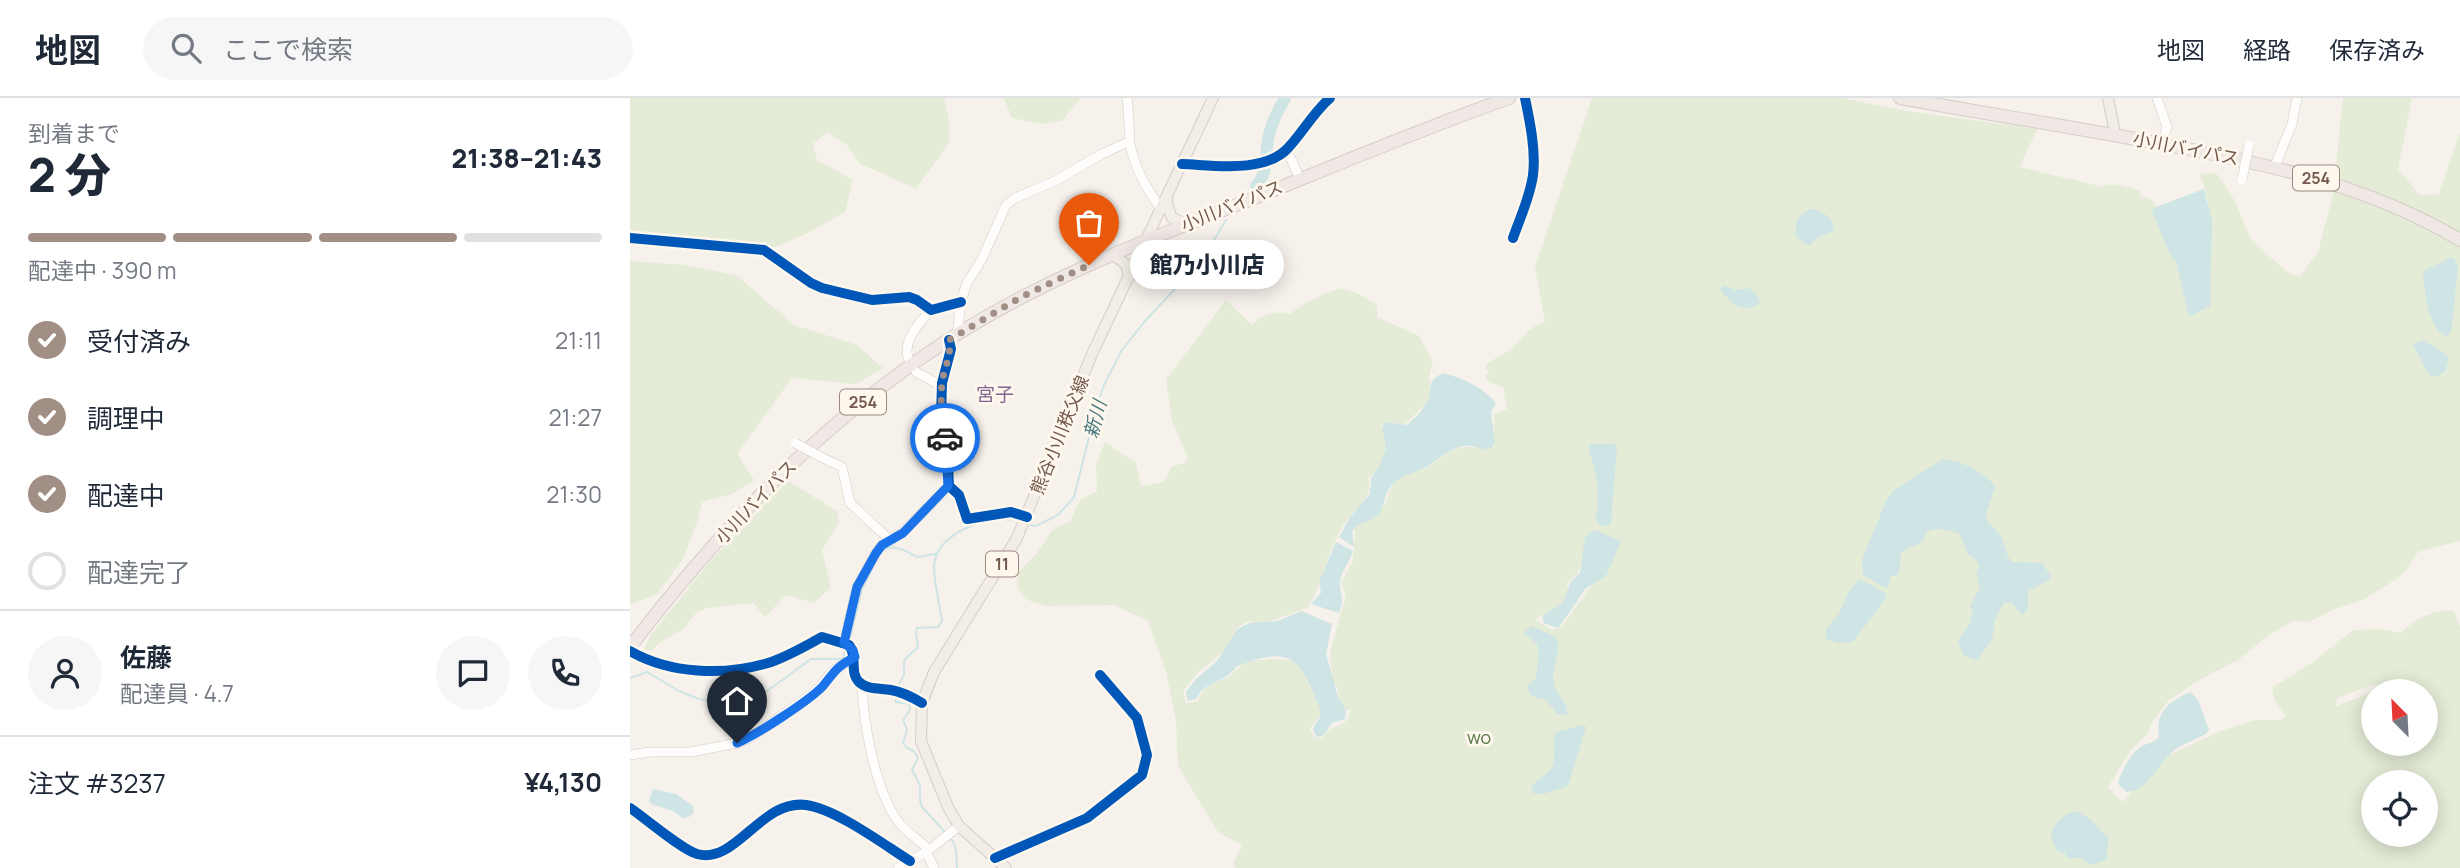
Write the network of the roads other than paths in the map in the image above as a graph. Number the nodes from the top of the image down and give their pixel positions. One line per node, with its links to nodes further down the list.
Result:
1 (1127, 98): 11 (street)
2 (1213, 98): 15 (main road, 熊谷小川秩父線 / 11)
3 (1330, 98): 14 (street)
4 (1509, 98): 17 (highway, 小川バイパス / 254)
5 (1525, 98): 23 (street)
6 (1900, 98): 10 (highway, 小川バイパス / 254)
7 (2108, 98): 10 (main road)
8 (2157, 98): 12 (street)
9 (2297, 98): 16 (street)
10 (2115, 134): 12 (highway, 小川バイパス / 254)
11 (1130, 141): 20 (street); 28 (street)
12 (2162, 144): 16 (highway, 小川バイパス / 254)
13 (2249, 145): 18 (street, bridge)
14 (1287, 150): 15 (street); 17 (street)
15 (1182, 164): 19 (main road, 熊谷小川秩父線 / 11)
16 (2275, 166): 25 (highway, 小川バイパス / 254)
17 (1300, 180): 21 (highway, 小川バイパス / 254)
18 (2242, 180)
19 (1167, 195): 20 (main road, 熊谷小川秩父線 / 11); 21 (main road)
20 (1161, 209): 24 (main road, 熊谷小川秩父線 / 11)
21 (1187, 224): 24 (highway, 小川バイパス / 254)
22 (630, 238): 29 (street)
23 (1513, 238)
24 (1148, 240): 26 (highway, 小川バイパス / 254); 27 (main road, 熊谷小川秩父線 / 11)
25 (2460, 240)
26 (1113, 255): 27 (main road); 30 (highway, 小川バイパス / 254)
27 (1129, 278): 36 (main road, 熊谷小川秩父線 / 11)
28 (961, 302): 29 (street); 30 (street)
29 (931, 310): 31 (street)
30 (953, 337): 33 (street); 39 (highway, 小川バイパス / 254)
31 (908, 358)
32 (916, 372): 33 (street)
33 (942, 386): 35 (street)
34 (792, 442): 37 (street, bridge)
35 (948, 486): 36 (street); 37 (street)
36 (1027, 517): 43 (main road, 熊谷小川秩父線 / 11)
37 (891, 541): 38 (street)
38 (844, 643): 39 (street); 40 (street)
39 (632, 646)
40 (855, 657): 42 (street); 44 (street)
41 (1100, 675): 48 (street)
42 (862, 684): 43 (street); 47 (street)
43 (922, 703): 46 (main road, 熊谷小川秩父線 / 11)
44 (630, 755)
45 (630, 808): 49 (street)
46 (959, 826): 47 (street); 48 (main road, 熊谷小川秩父線 / 11)
47 (927, 850): 49 (street); 51 (street)
48 (995, 858): 52 (main road, 熊谷小川秩父線 / 11)
49 (910, 861): 50 (street)
50 (898, 868)
51 (934, 868)
52 (1006, 868)

